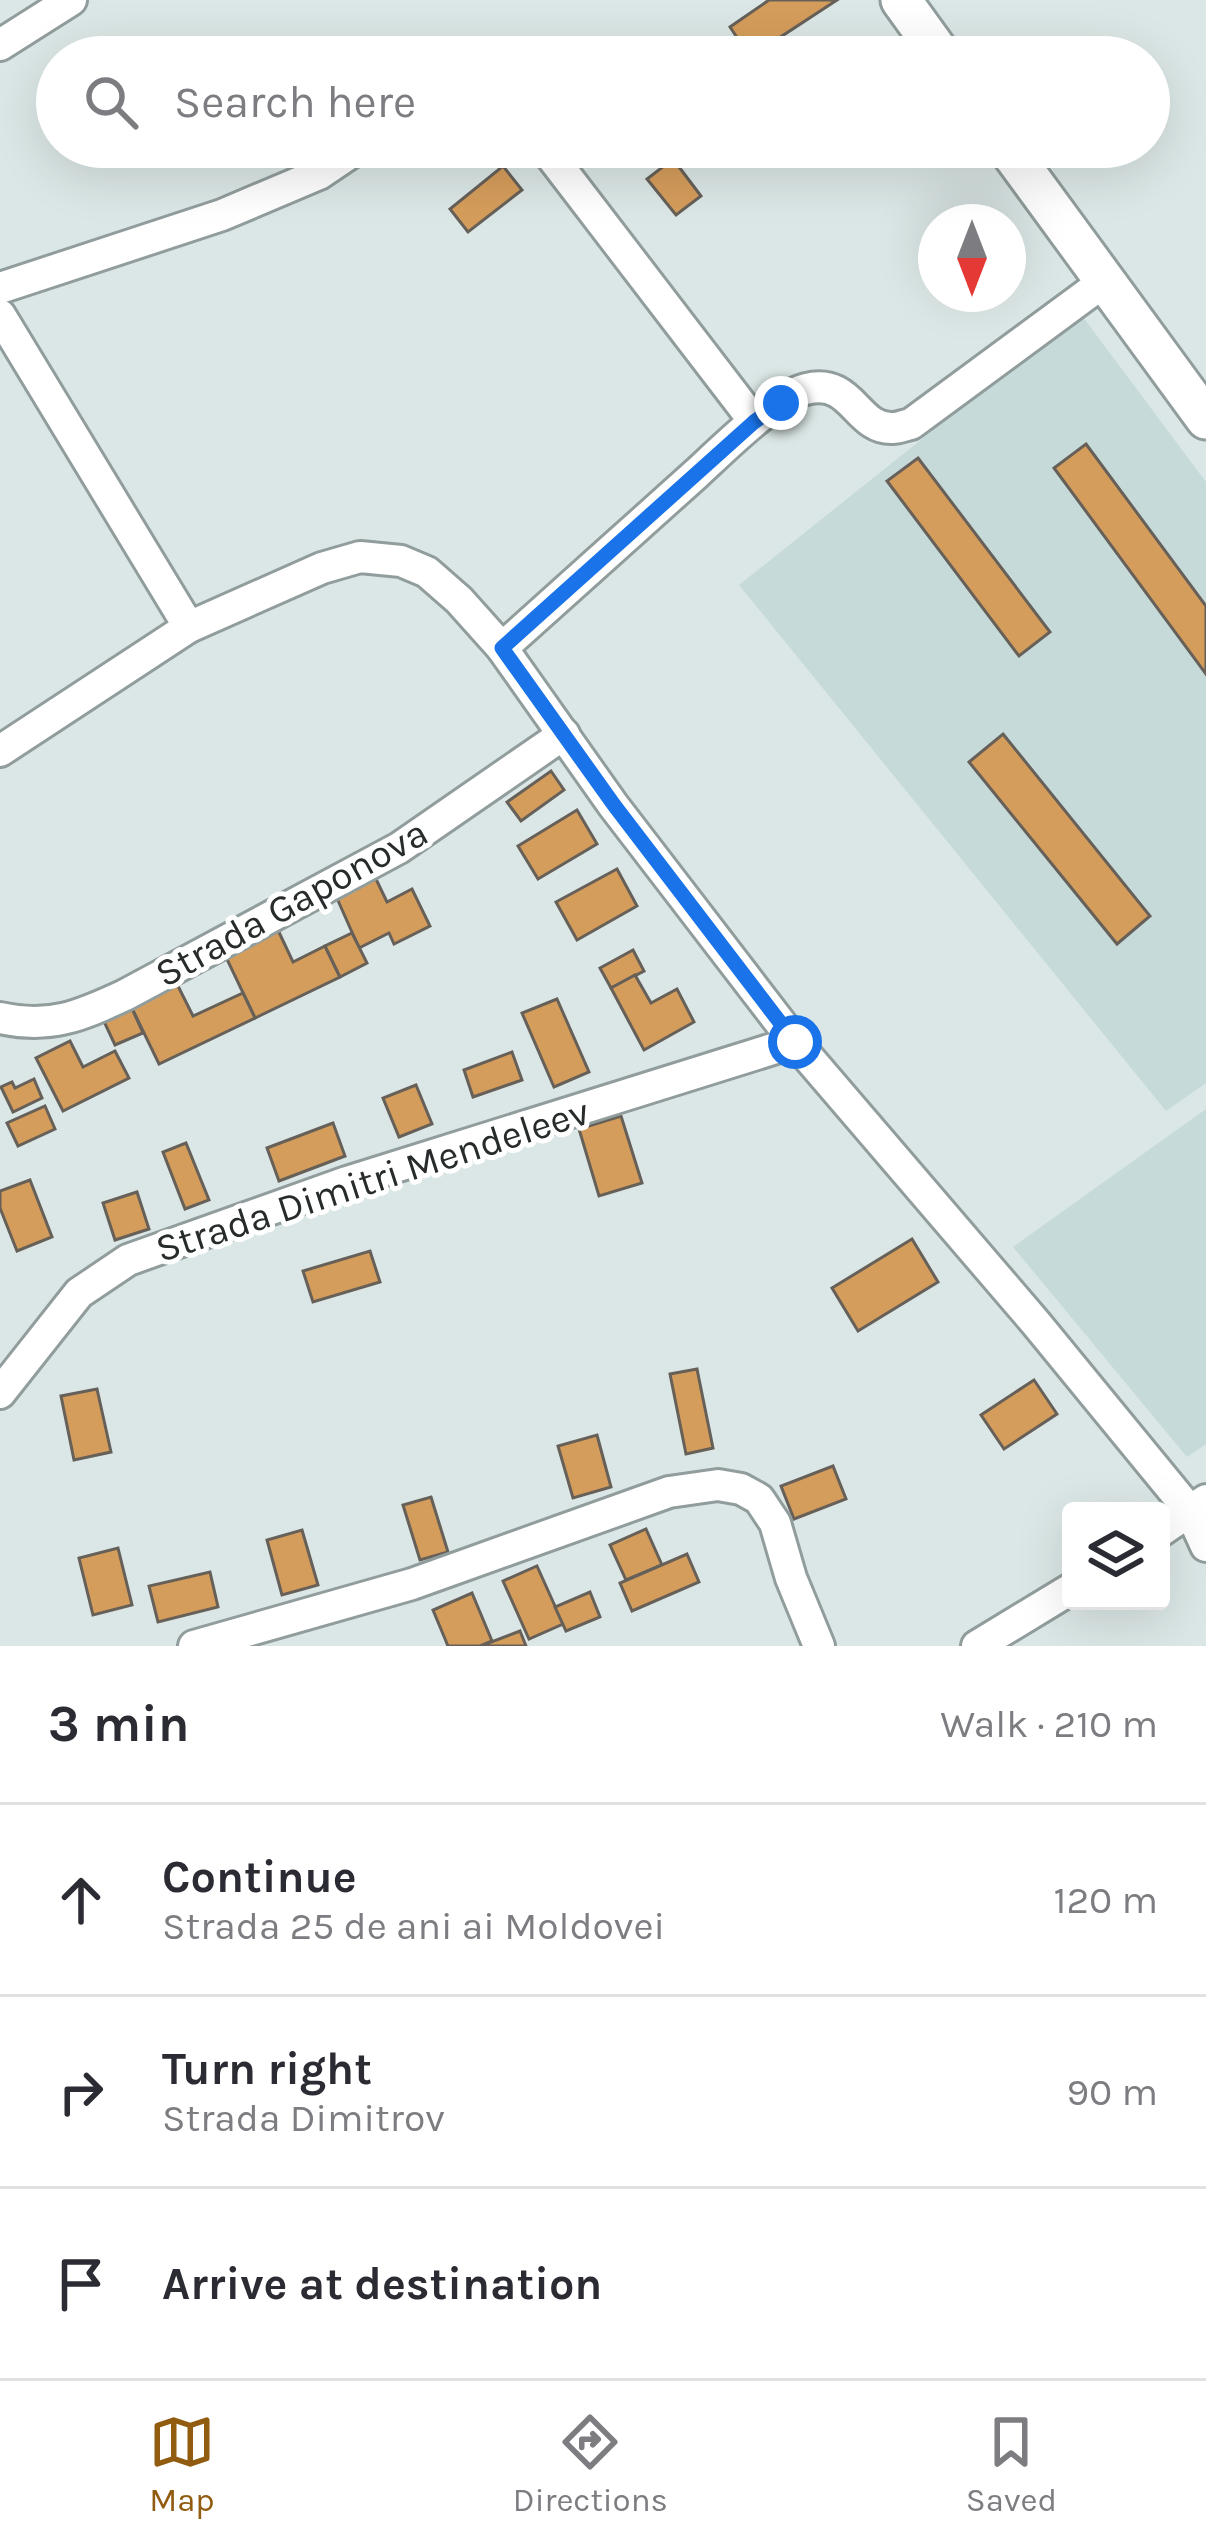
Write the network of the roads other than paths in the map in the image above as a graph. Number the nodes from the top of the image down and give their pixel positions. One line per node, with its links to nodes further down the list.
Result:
1 (71, 0): 4 (street)
2 (901, 0): 3 (street)
3 (927, 36)
4 (0, 45)
5 (329, 168): 9 (street)
6 (560, 168): 12 (street)
7 (1022, 168): 8 (street)
8 (1105, 281): 11 (street); 12 (street)
9 (0, 288)
10 (0, 315): 13 (street)
11 (1206, 419)
12 (754, 422): 14 (street)
13 (189, 627): 14 (street); 16 (street)
14 (502, 648): 15 (street)
15 (564, 734): 17 (street, Strada Gaponova); 18 (street)
16 (0, 751)
17 (0, 1018)
18 (795, 1042): 19 (street, Strada Dimitri Mendeleev); 20 (street)
19 (0, 1393)
20 (1198, 1506): 21 (street); 22 (street)
21 (1170, 1525)
22 (1206, 1546)
23 (1062, 1595): 24 (street)
24 (986, 1643)
25 (194, 1646): 26 (street)
26 (819, 1646)

